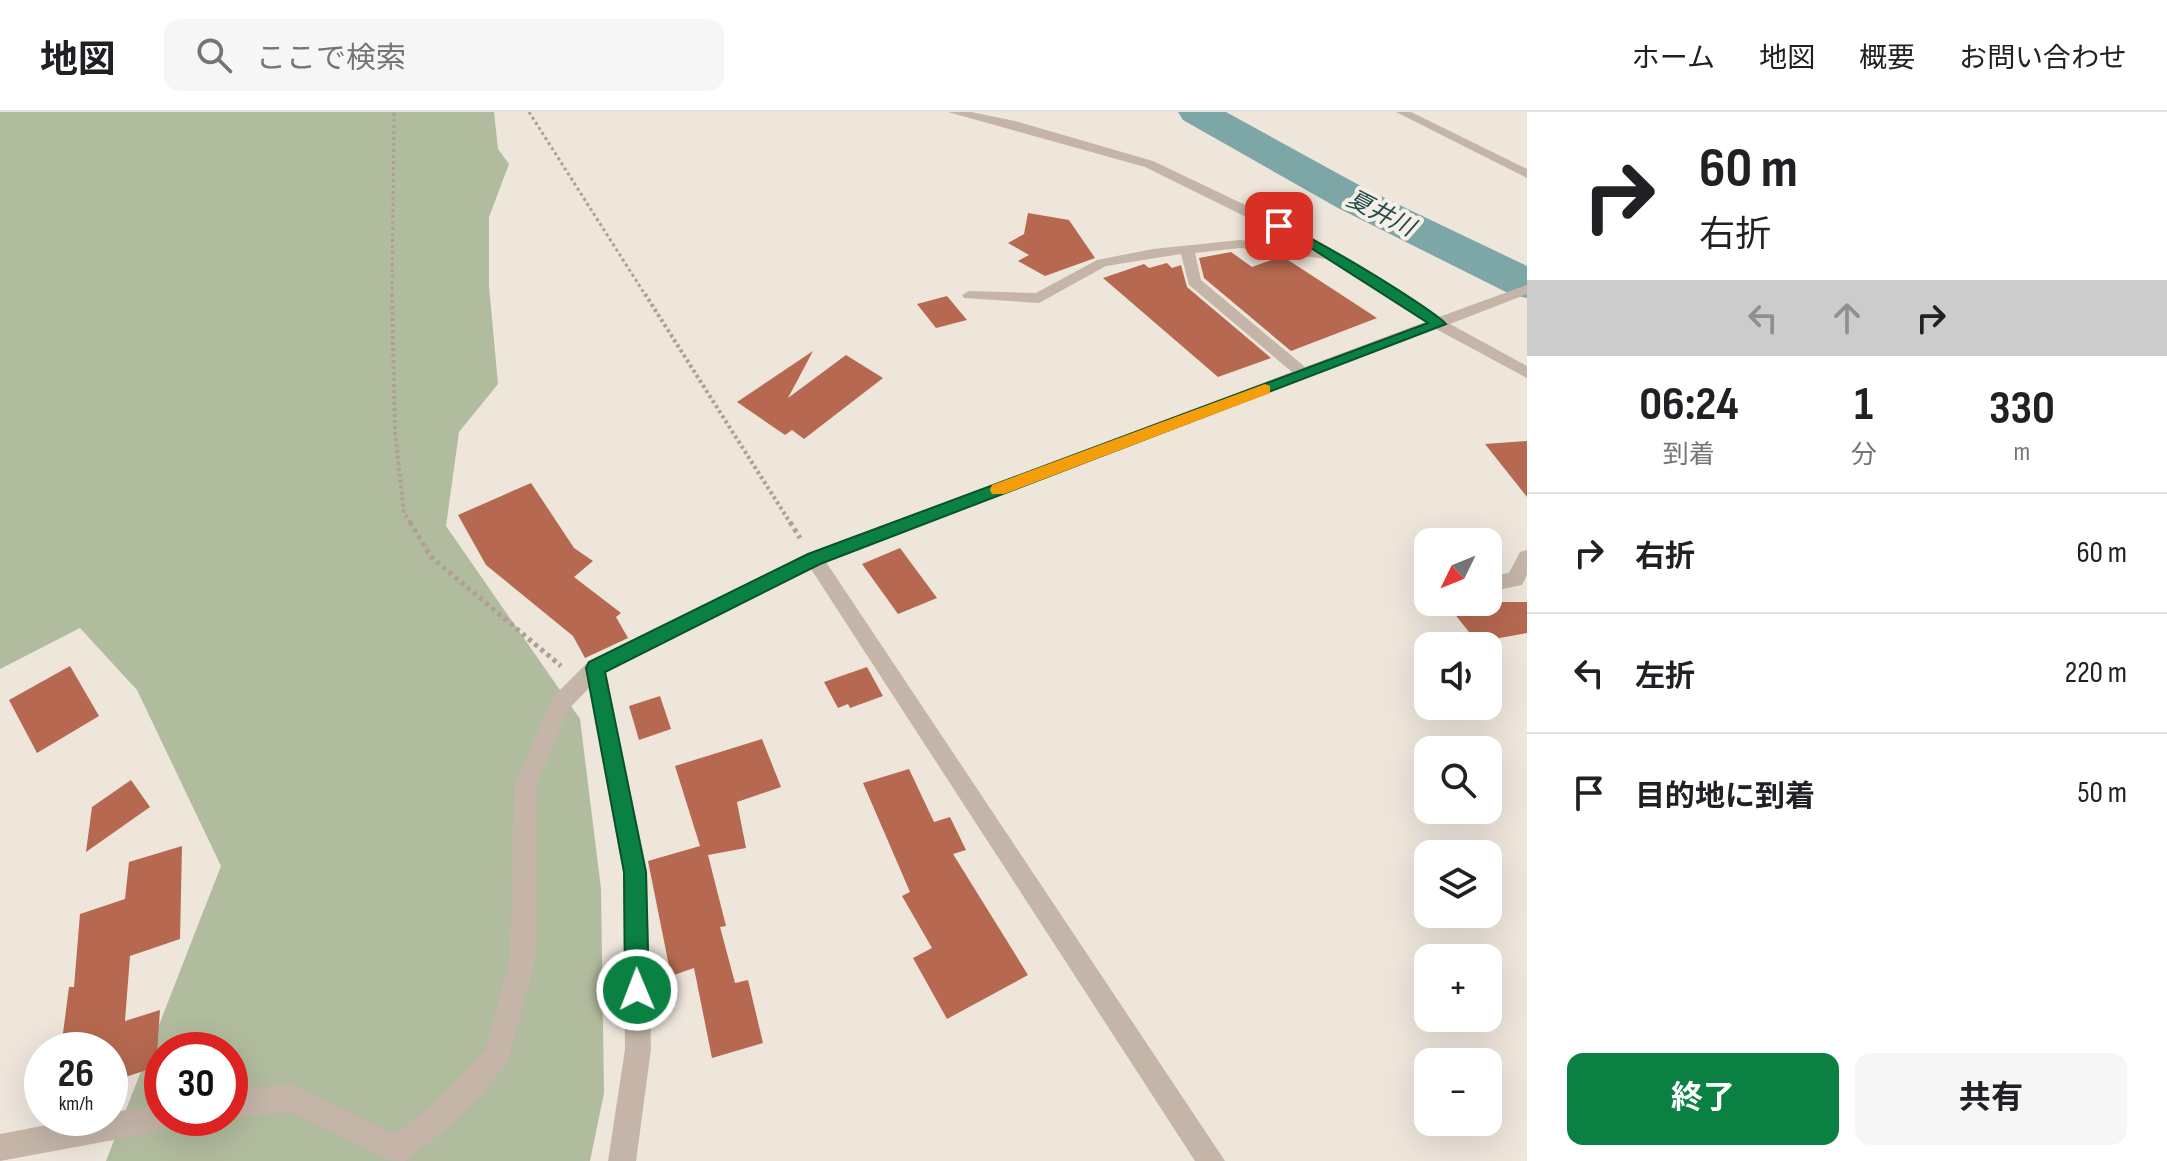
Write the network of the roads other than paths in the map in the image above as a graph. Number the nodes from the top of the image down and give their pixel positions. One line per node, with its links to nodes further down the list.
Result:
1 (954, 112): 5 (street)
2 (1402, 112): 3 (street)
3 (1527, 174)
4 (1187, 249): 5 (street); 7 (street); 10 (street)
5 (1332, 256): 8 (street)
6 (1527, 289): 8 (street)
7 (969, 295)
8 (1439, 324): 9 (street); 10 (street)
9 (1527, 373)
10 (1305, 375): 12 (street)
11 (1527, 557): 13 (street)
12 (814, 559): 14 (street); 20 (street)
13 (1502, 582)
14 (588, 675): 18 (street); 19 (street)
15 (248, 1102): 18 (street)
16 (144, 1120): 17 (street)
17 (0, 1148)
18 (394, 1155)
19 (622, 1161)
20 (1211, 1161)

